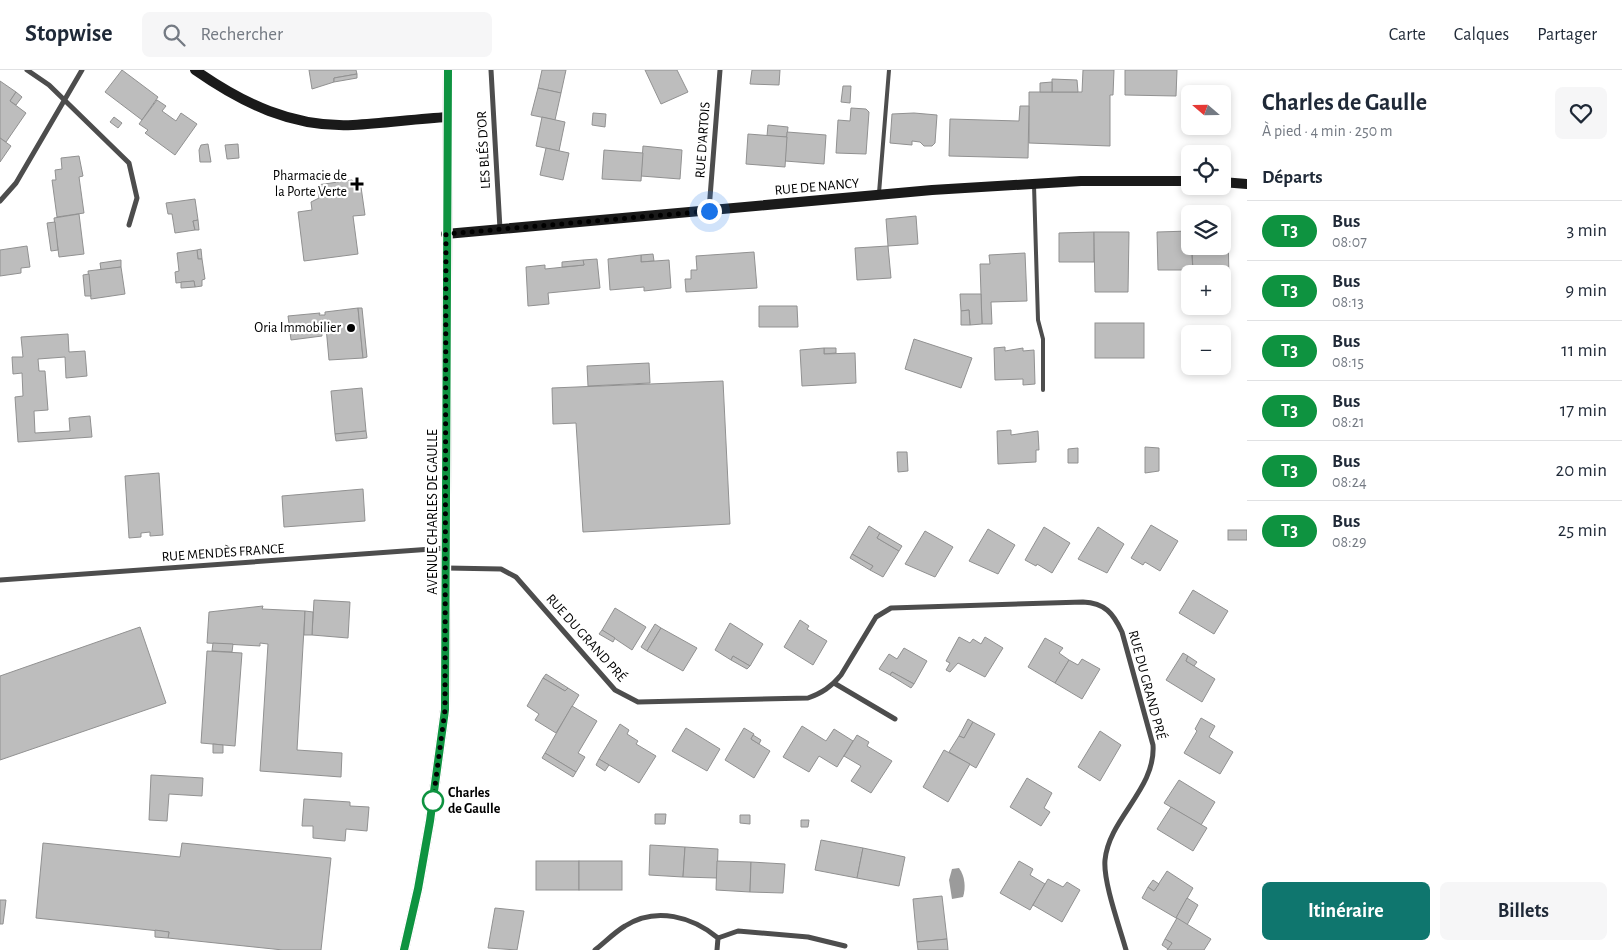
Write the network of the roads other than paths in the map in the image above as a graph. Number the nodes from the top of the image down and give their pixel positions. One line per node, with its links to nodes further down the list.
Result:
1 (27, 70): 8 (street)
2 (82, 70): 8 (street)
3 (194, 70): 9 (street)
4 (448, 70): 9 (street, AVENUE CHARLES DE GAULLE)
5 (492, 70): 18 (street, LES BLÉS D'OR)
6 (720, 70): 16 (street, RUE D'ARTOIS)
7 (889, 70): 14 (lane)
8 (65, 100): 15 (street); 17 (street)
9 (448, 117): 19 (street, AVENUE CHARLES DE GAULLE)
10 (1181, 180): 11 (street, RUE DE NANCY)
11 (1034, 183): 14 (street, RUE DE NANCY); 20 (lane)
12 (1231, 183): 13 (street)
13 (1247, 184)
14 (879, 195): 16 (street, RUE DE NANCY)
15 (0, 201)
16 (709, 211): 18 (street, RUE DE NANCY)
17 (128, 225)
18 (500, 229): 19 (street, RUE DE NANCY)
19 (446, 234): 21 (street, AVENUE CHARLES DE GAULLE)
20 (1043, 390)
21 (447, 548): 22 (street, AVENUE CHARLES DE GAULLE); 23 (street, RUE MENDÈS FRANCE)
22 (447, 568): 24 (street, RUE DU GRAND PRÉ); 28 (street, AVENUE CHARLES DE GAULLE)
23 (0, 580)
24 (834, 683): 25 (street); 31 (street, RUE DU GRAND PRÉ)
25 (895, 719)
26 (718, 938): 27 (street); 29 (street); 30 (street)
27 (845, 946)
28 (404, 950)
29 (595, 950)
30 (717, 950)
31 (1126, 950)

